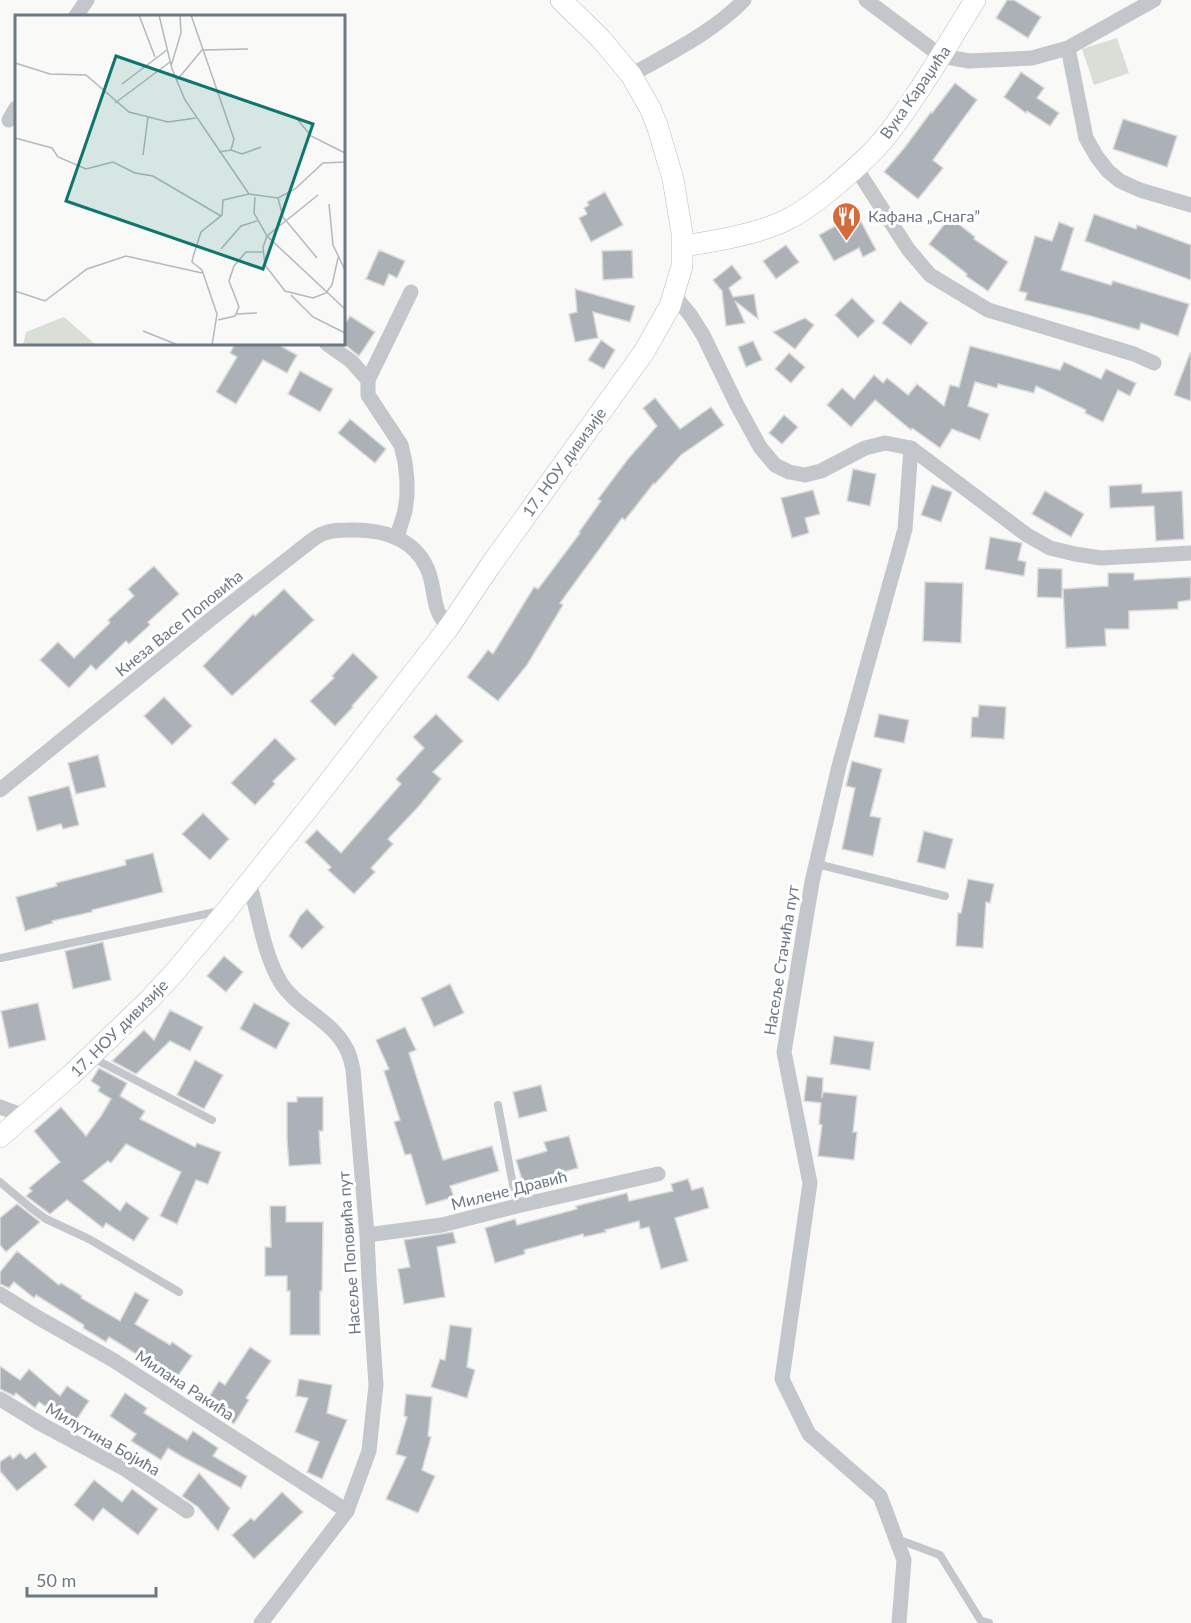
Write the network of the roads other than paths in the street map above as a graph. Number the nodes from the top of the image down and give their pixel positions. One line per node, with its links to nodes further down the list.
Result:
1 (87, 0): 7 (street)
2 (561, 0): 10 (street, 17. НОУ дивизије)
3 (744, 0): 10 (street)
4 (866, 0): 9 (street)
5 (975, 0): 9 (street, Вука Караџића)
6 (1154, 0): 8 (street)
7 (77, 15)
8 (1068, 48): 9 (street); 12 (street)
9 (941, 56): 11 (street, Вука Караџића)
10 (631, 75): 13 (street, 17. НОУ дивизије)
11 (856, 168): 13 (street, Вука Караџића); 17 (street)
12 (1191, 205)
13 (683, 246): 15 (street, 17. НОУ дивизије)
14 (411, 292): 18 (street)
15 (674, 295): 19 (street); 22 (street, 17. НОУ дивизије)
16 (328, 345): 18 (street)
17 (1154, 363)
18 (368, 380): 20 (street)
19 (911, 448): 21 (street); 24 (street, Насеље Стачића пут)
20 (397, 537): 22 (street); 23 (street, Кнеза Васе Поповића)
21 (1191, 553)
22 (449, 627): 25 (street, 17. НОУ дивизије)
23 (0, 790)
24 (818, 864): 26 (lane); 44 (street, Насеље Стачића пут)
25 (249, 882): 27 (street, 17. НОУ дивизије); 38 (street, Насеље Поповића пут)
26 (945, 896)
27 (227, 910): 28 (lane); 29 (street, 17. НОУ дивизије)
28 (2, 958)
29 (91, 1056): 32 (street, 17. НОУ дивизије); 33 (lane)
30 (498, 1105): 37 (lane)
31 (0, 1107): 32 (street)
32 (25, 1116): 34 (street, 17. НОУ дивизије)
33 (212, 1120)
34 (0, 1137)
35 (658, 1174): 37 (street, Милене Дравић)
36 (0, 1182): 39 (lane)
37 (517, 1206): 38 (street, Милене Дравић)
38 (367, 1235): 42 (street, Насеље Поповића пут)
39 (179, 1292)
40 (0, 1294): 42 (street, Милана Ракића)
41 (0, 1399): 43 (street, Милутина Бојића)
42 (347, 1510): 45 (street, Насеље Поповића пут)
43 (187, 1511)
44 (896, 1538): 46 (street, Насеље Стачића пут); 47 (lane)
45 (261, 1623)
46 (899, 1623)
47 (989, 1623)

